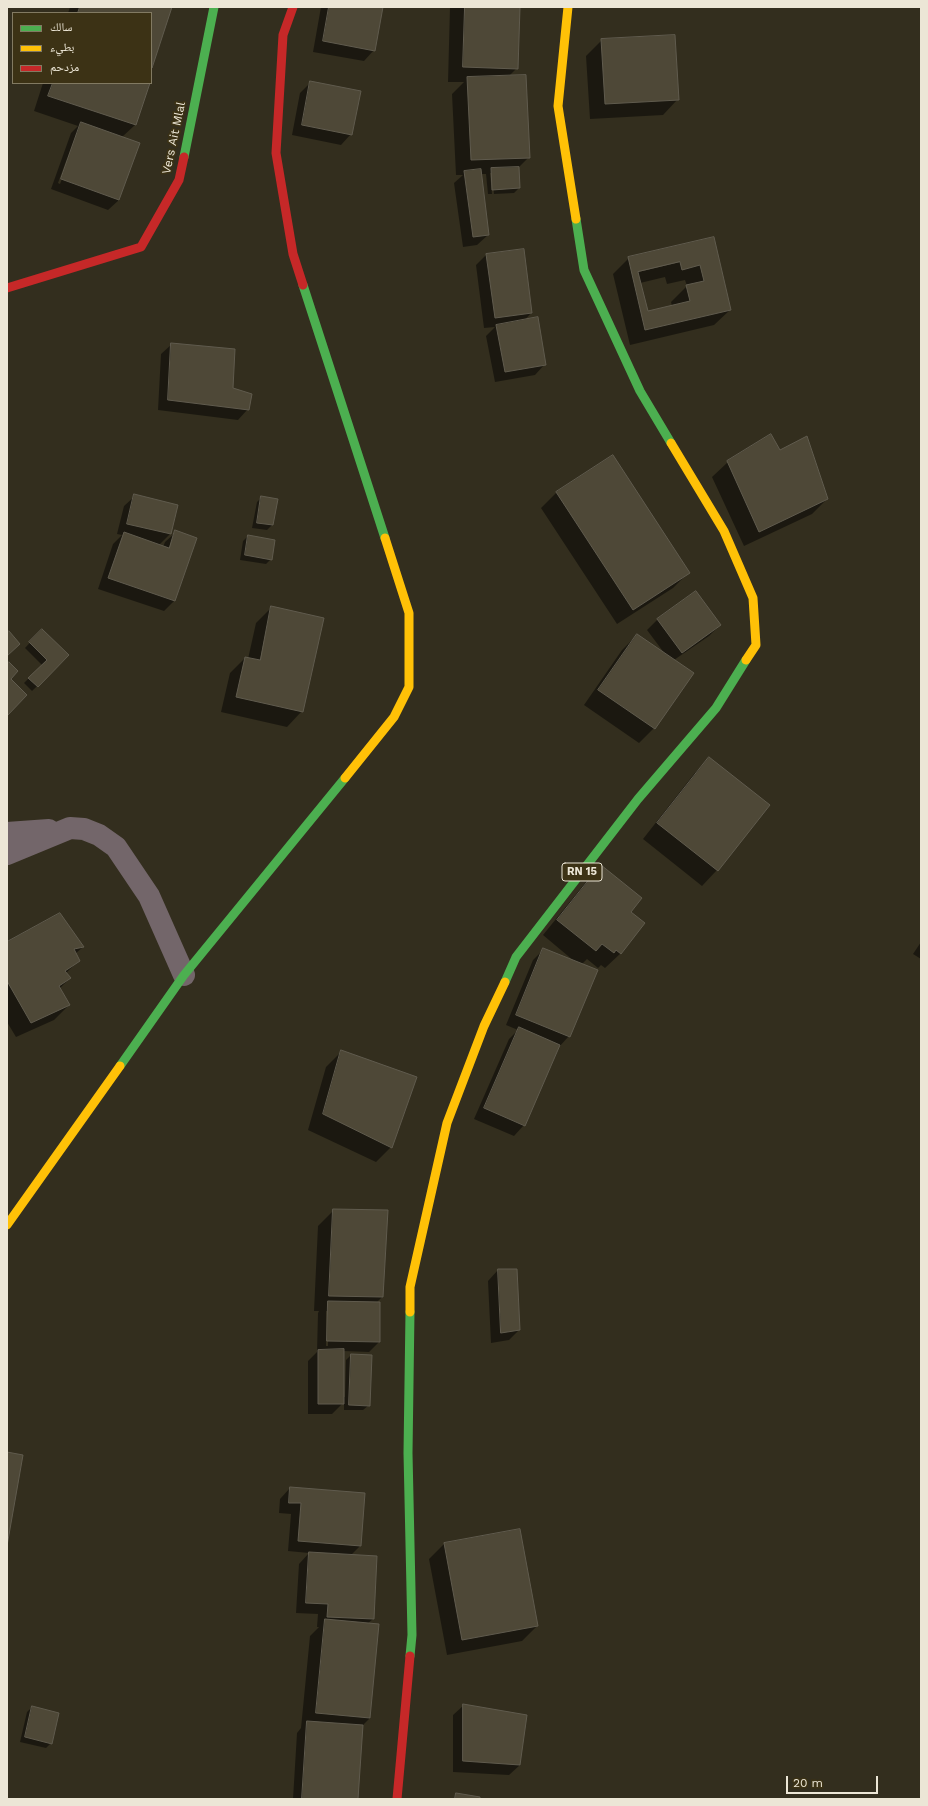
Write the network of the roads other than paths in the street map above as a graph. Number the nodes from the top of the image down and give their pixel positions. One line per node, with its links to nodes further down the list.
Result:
1 (214, 7): 4 (main road, Vers Ait Mlal)
2 (292, 7): 8 (main road)
3 (568, 7): 10 (main road, RN 15)
4 (7, 288)
5 (70, 828): 6 (street); 7 (street); 8 (street)
6 (7, 834)
7 (7, 854)
8 (184, 975): 9 (main road)
9 (7, 1225)
10 (397, 1799)

